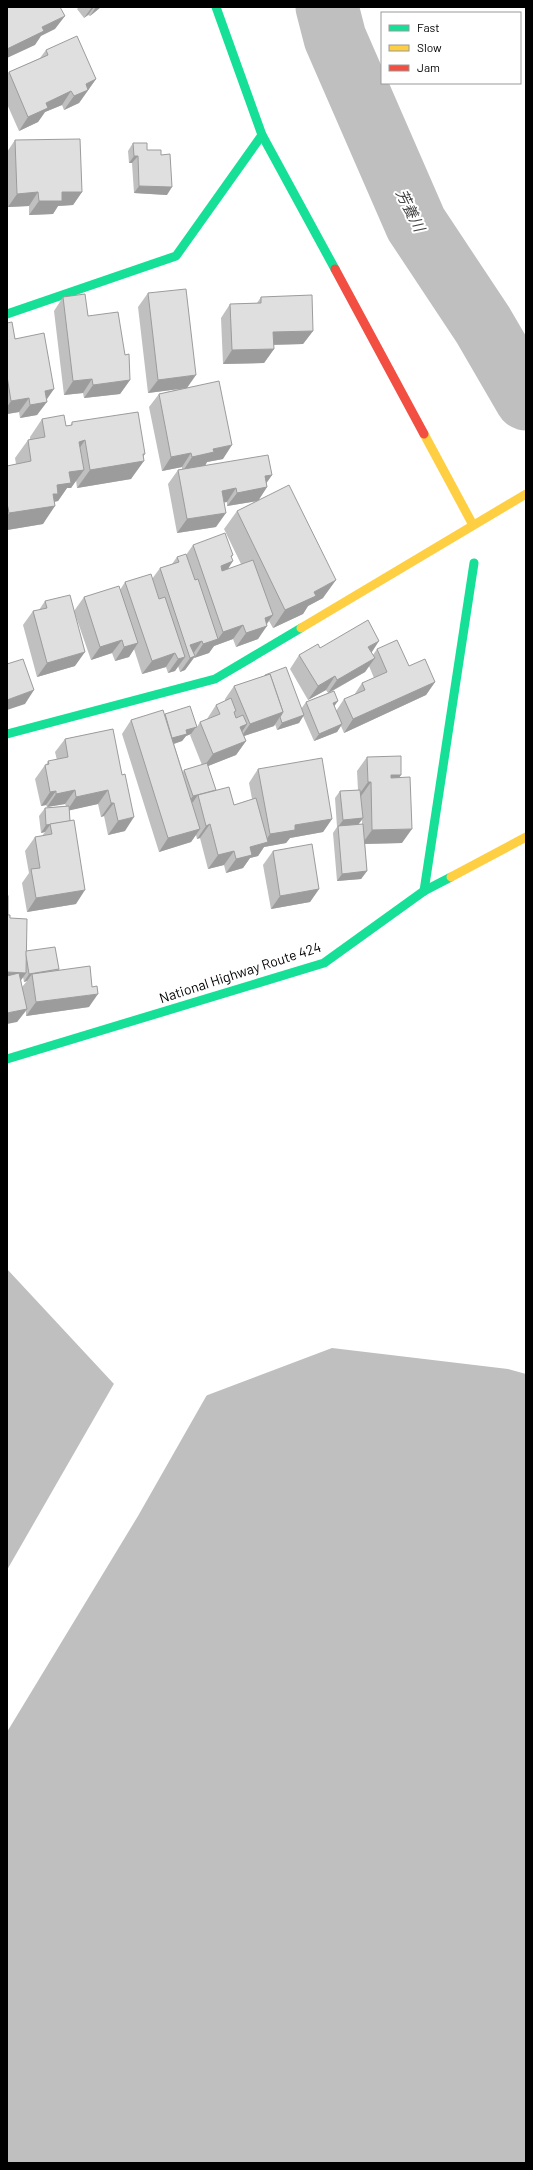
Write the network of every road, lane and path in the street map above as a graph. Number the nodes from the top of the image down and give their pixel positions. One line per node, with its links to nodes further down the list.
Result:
1 (216, 7): 2 (main road)
2 (262, 135): 3 (main road); 5 (main road)
3 (7, 314)
4 (526, 494): 5 (main road)
5 (473, 525): 7 (main road)
6 (474, 563): 9 (main road)
7 (7, 734)
8 (526, 837): 9 (main road, National Highway Route 424)
9 (424, 890): 10 (main road, National Highway Route 424)
10 (7, 1059)

